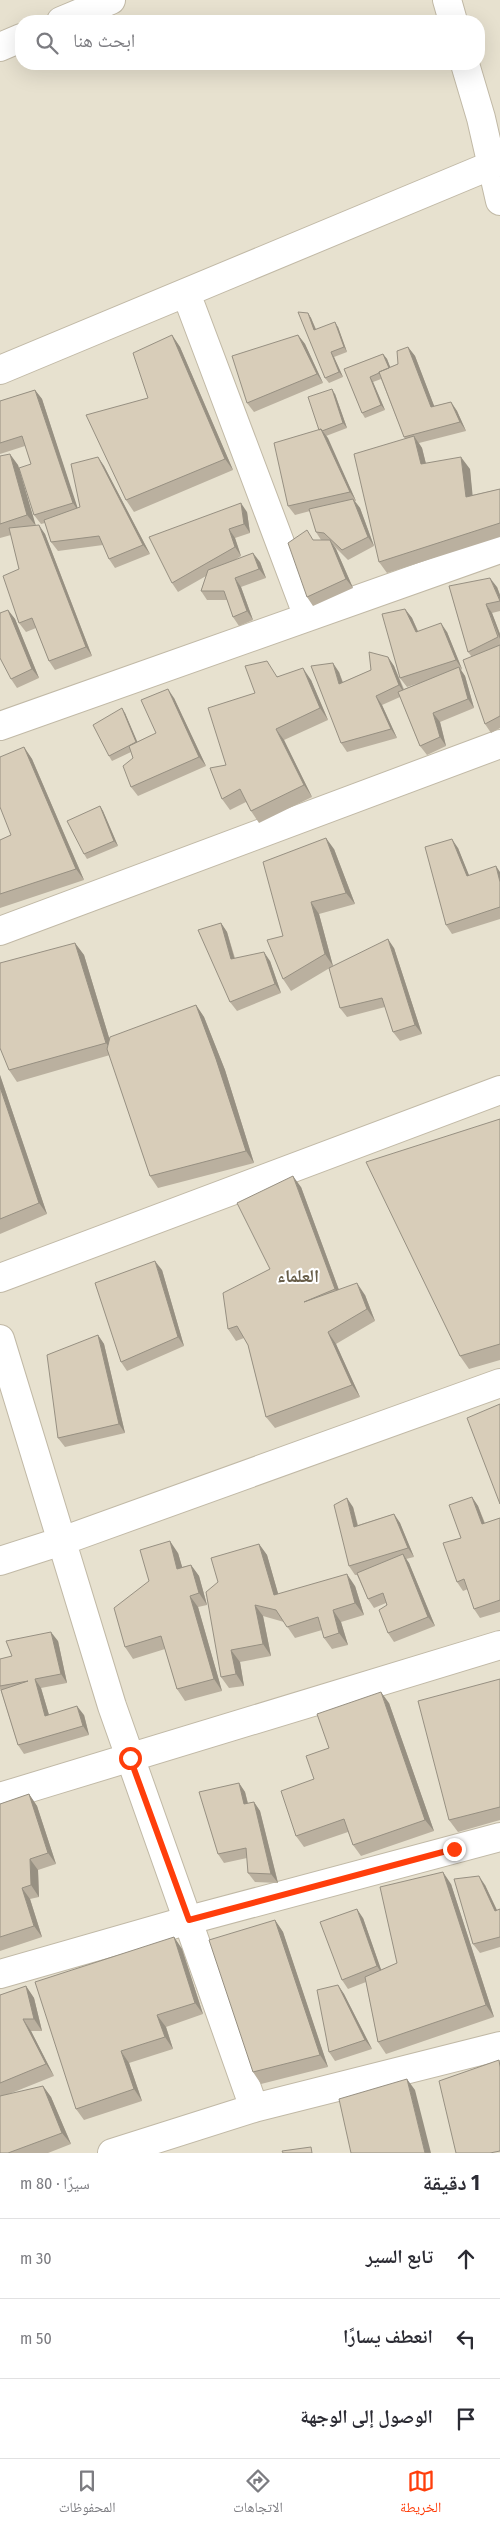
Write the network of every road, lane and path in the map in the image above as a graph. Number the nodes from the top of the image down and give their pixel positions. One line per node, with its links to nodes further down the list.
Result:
1 (111, 0): 3 (street)
2 (446, 0): 4 (street)
3 (75, 15)
4 (451, 15)
5 (15, 41): 6 (street)
6 (0, 47)
7 (467, 70): 8 (street)
8 (492, 165): 9 (street); 10 (street)
9 (500, 201)
10 (186, 293): 11 (street); 13 (street)
11 (0, 370)
12 (500, 549): 13 (street)
13 (308, 617): 14 (street)
14 (0, 726)
15 (500, 744): 16 (street)
16 (0, 931)
17 (500, 1090): 18 (street)
18 (0, 1278)
19 (0, 1339): 21 (street)
20 (500, 1383): 21 (street)
21 (62, 1541): 22 (street); 24 (street)
22 (0, 1561)
23 (500, 1645): 24 (street)
24 (130, 1758): 25 (street); 27 (street)
25 (0, 1797)
26 (500, 1837): 27 (street)
27 (189, 1920): 28 (street); 30 (street)
28 (0, 1974)
29 (500, 2046): 30 (street)
30 (254, 2108): 31 (street)
31 (112, 2153)

